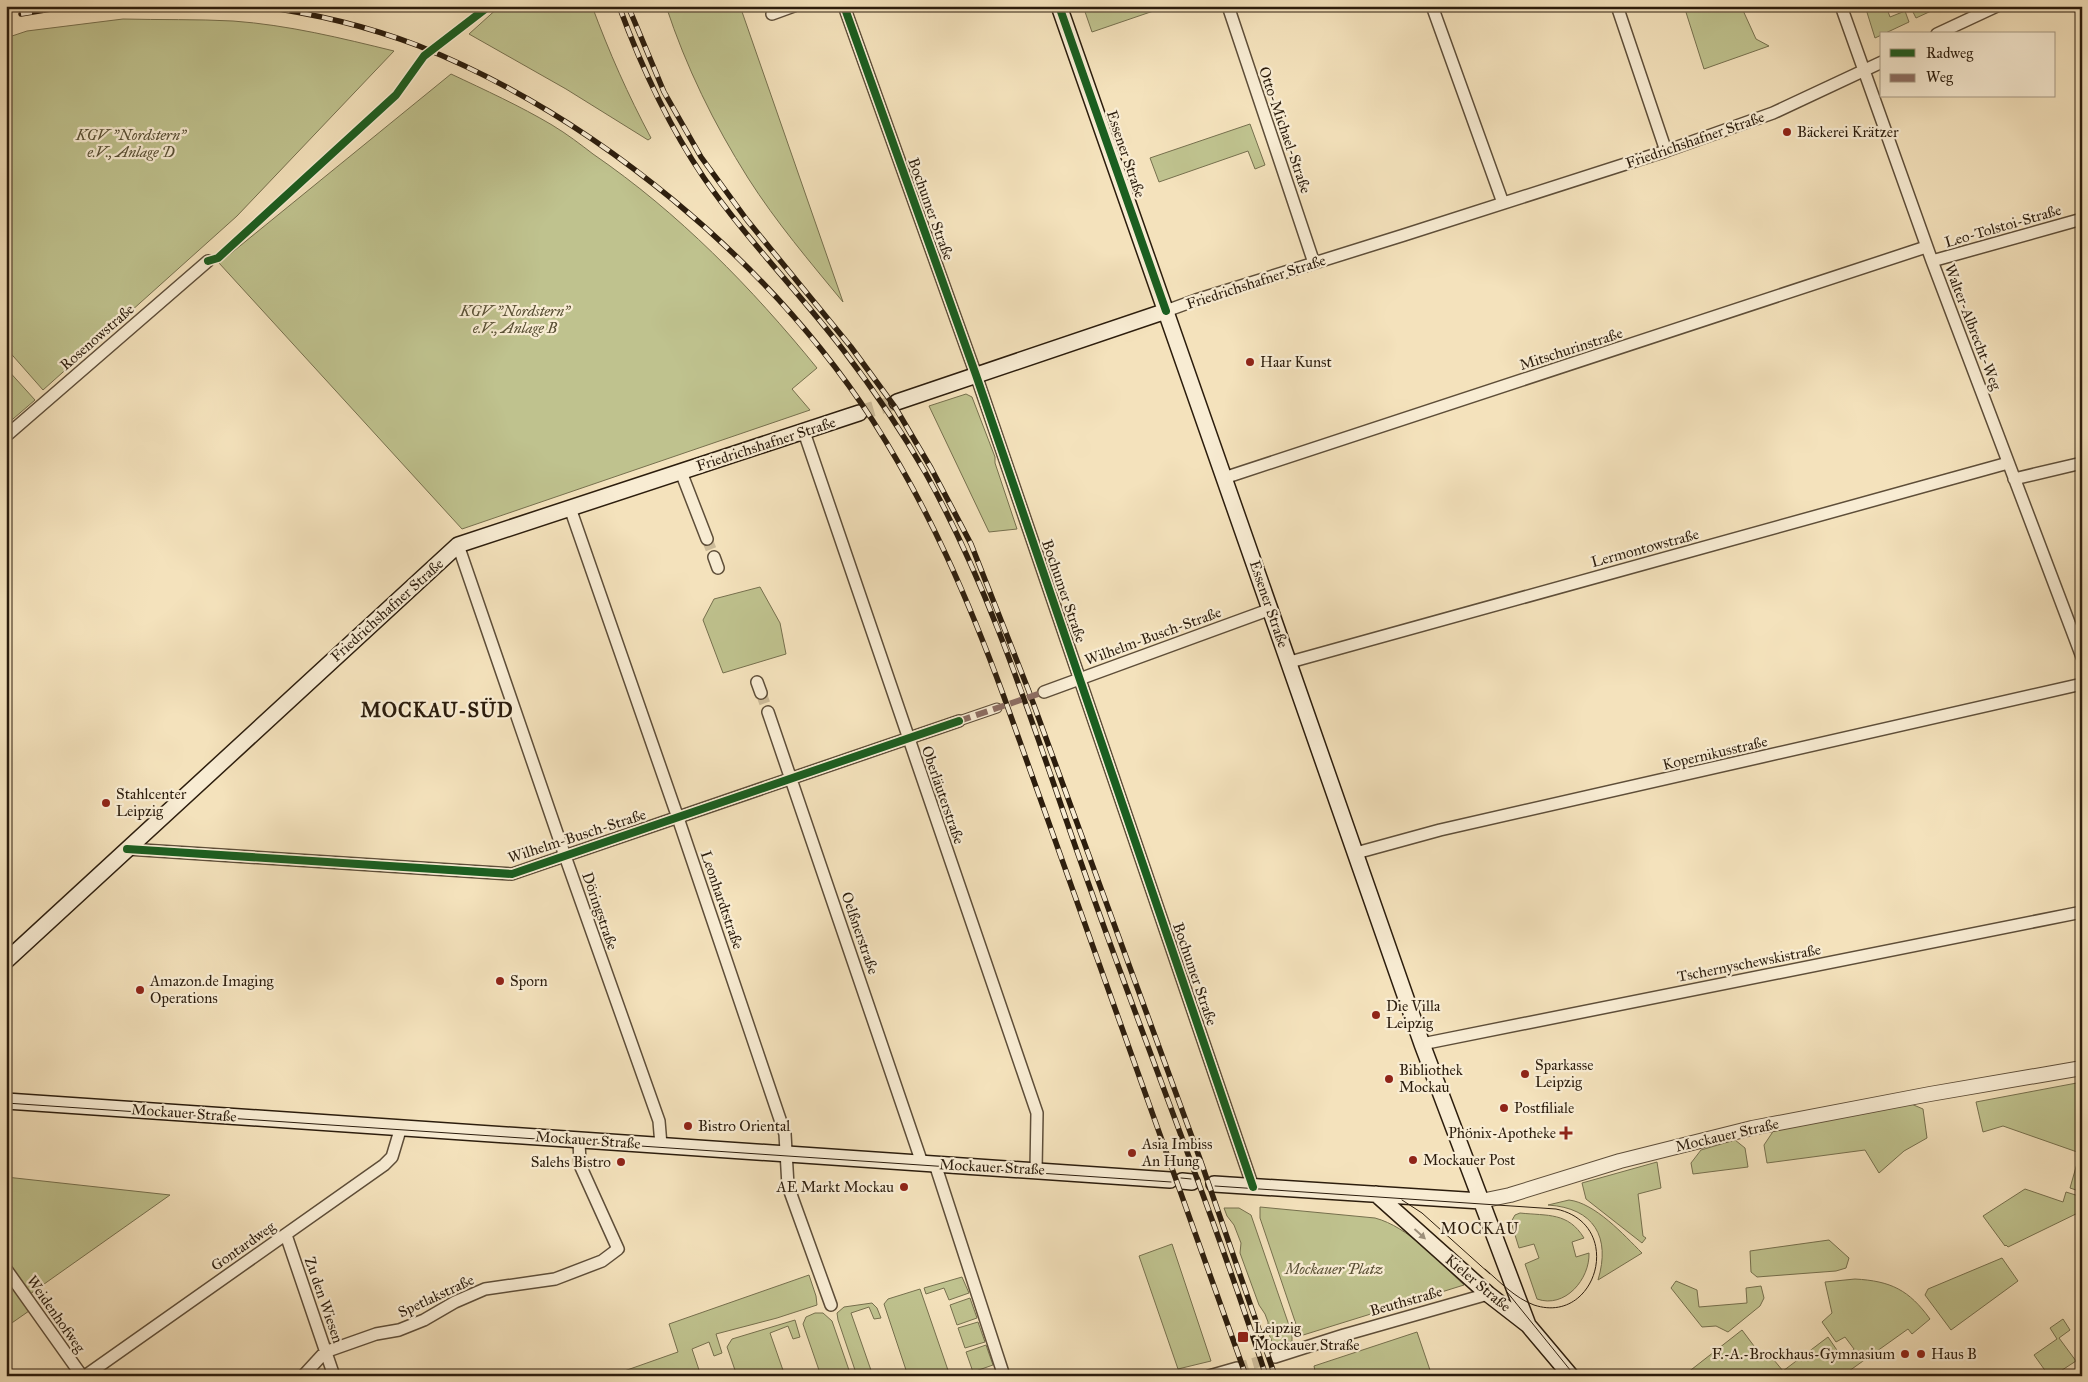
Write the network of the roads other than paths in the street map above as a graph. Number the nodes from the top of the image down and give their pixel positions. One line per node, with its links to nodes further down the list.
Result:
1 (794, 6): 9 (street)
2 (844, 6): 21 (street, Bochumer Straße)
3 (1059, 6): 20 (main road, Essener Straße)
4 (1228, 6): 19 (street, Otto-Michael-Straße)
5 (1432, 6): 14 (street)
6 (1616, 6): 13 (street)
7 (1841, 6): 12 (street, Walter-Albrecht-Weg)
8 (1997, 6): 10 (street)
9 (772, 14)
10 (1941, 32)
11 (1880, 63): 12 (street, Friedrichshafner Straße)
12 (1863, 71): 13 (street, Friedrichshafner Straße); 16 (street, Walter-Albrecht-Weg)
13 (1666, 151): 14 (street, Friedrichshafner Straße)
14 (1503, 204): 19 (street, Friedrichshafner Straße)
15 (2082, 219): 18 (street, Leo-Tolstoi-Straße)
16 (1926, 247): 18 (street, Walter-Albrecht-Weg); 29 (street, Mitschurinstraße)
17 (208, 261): 25 (street, Rosenowstraße)
18 (1932, 261): 27 (street, Walter-Albrecht-Weg)
19 (1314, 263): 20 (street, Friedrichshafner Straße)
20 (1166, 311): 21 (main road, Friedrichshafner Straße); 29 (main road, Essener Straße)
21 (976, 375): 22 (main road, Friedrichshafner Straße); 37 (street, Bochumer Straße)
22 (897, 402)
23 (859, 413): 24 (main road, Friedrichshafner Straße)
24 (804, 432): 28 (main road, Friedrichshafner Straße); 43 (street, Oberläuterstraße)
25 (6, 436)
26 (2082, 462): 30 (street)
27 (2008, 463): 30 (street, Walter-Albrecht-Weg); 36 (street, Lermontowstraße)
28 (681, 472): 31 (main road, Friedrichshafner Straße); 32 (street)
29 (1224, 478): 34 (main road, Essener Straße)
30 (2014, 479): 35 (street, Walter-Albrecht-Weg)
31 (570, 508): 33 (main road, Friedrichshafner Straße); 45 (street, Leonhardtstraße)
32 (707, 539)
33 (458, 545): 46 (main road, Friedrichshafner Straße); 48 (street, Döringstraße)
34 (1271, 609): 36 (main road, Essener Straße); 37 (street, Wilhelm-Busch-Straße)
35 (2082, 657)
36 (1290, 662): 47 (main road, Essener Straße)
37 (1079, 679): 39 (street, Wilhelm-Busch-Straße); 62 (street, Bochumer Straße)
38 (2082, 684): 47 (street, Kopernikusstraße)
39 (1044, 692)
40 (997, 708): 42 (street, Wilhelm-Busch-Straße)
41 (768, 712): 44 (street, Oelßnerstraße)
42 (959, 721): 43 (street, Wilhelm-Busch-Straße)
43 (908, 739): 44 (street, Wilhelm-Busch-Straße); 59 (street, Oberläuterstraße)
44 (792, 779): 45 (street, Wilhelm-Busch-Straße); 58 (street, Oelßnerstraße)
45 (678, 818): 48 (street, Wilhelm-Busch-Straße); 57 (street, Leonhardtstraße)
46 (128, 849): 48 (street, Wilhelm-Busch-Straße); 50 (main road, Friedrichshafner Straße)
47 (1356, 853): 51 (main road, Essener Straße)
48 (565, 856): 56 (street, Döringstraße)
49 (2082, 912): 51 (street, Tschernyschewskistraße)
50 (6, 961)
51 (1422, 1044): 64 (main road, Essener Straße)
52 (2082, 1068): 64 (street, Mockauer Straße)
53 (6, 1101): 54 (main road, Mockauer Straße)
54 (401, 1127): 55 (main road, Mockauer Straße); 65 (street, Gontardweg)
55 (579, 1140): 56 (main road, Mockauer Straße); 70 (street, Spetlakstraße)
56 (661, 1145): 57 (main road, Mockauer Straße)
57 (787, 1154): 58 (main road, Mockauer Straße); 68 (street, Leonhardtstraße)
58 (929, 1164): 59 (main road, Mockauer Straße); 76 (street, Oelßnerstraße)
59 (1036, 1170): 60 (main road, Mockauer Straße)
60 (1181, 1181)
61 (1214, 1184): 62 (main road, Mockauer Straße)
62 (1253, 1187): 63 (main road, Mockauer Straße)
63 (1380, 1198): 64 (main road, Mockauer Straße); 67 (main road, Kieler Straße, one-way to 67)
64 (1481, 1201): 69 (main road, Kieler Straße)
65 (286, 1235): 70 (street, Zu den Wiesen); 73 (street, Gontardweg)
66 (6, 1269): 73 (street, Weidenhofweg)
67 (1488, 1294): 69 (main road, Kieler Straße); 71 (street, Beuthstraße)
68 (831, 1305)
69 (1528, 1325): 78 (main road, Kieler Straße)
70 (325, 1352): 74 (street); 75 (street, Zu den Wiesen)
71 (1275, 1357)
72 (1237, 1368): 77 (street)
73 (83, 1376)
74 (303, 1376)
75 (334, 1376)
76 (1004, 1376)
77 (1208, 1376)
78 (1571, 1376)

